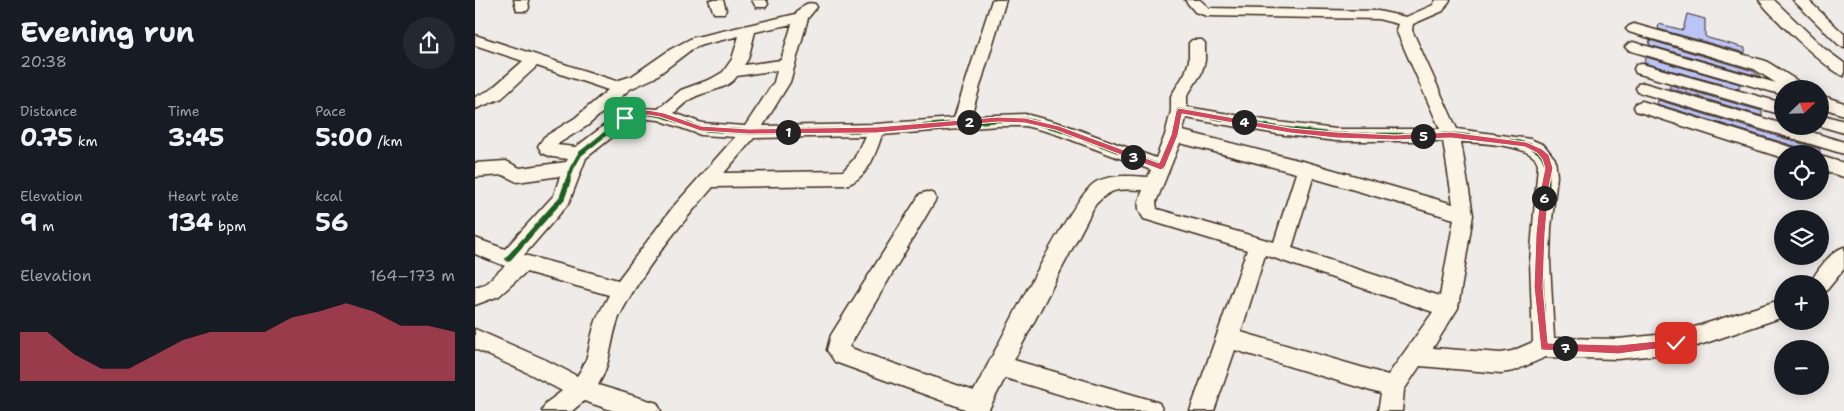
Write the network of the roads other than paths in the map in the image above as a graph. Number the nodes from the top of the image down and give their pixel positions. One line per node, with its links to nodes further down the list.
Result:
1 (999, 0): 39 (street)
2 (1192, 0): 12 (street)
3 (1257, 0): 10 (street)
4 (1283, 0): 13 (street)
5 (1327, 0): 14 (street)
6 (1368, 0): 15 (street)
7 (1443, 0): 16 (street)
8 (1766, 0): 27 (street)
9 (1800, 0): 20 (street)
10 (1237, 2): 12 (street)
11 (811, 6): 18 (street); 24 (street)
12 (1218, 12): 13 (street)
13 (1293, 14): 14 (street)
14 (1339, 15): 15 (street)
15 (1367, 15): 16 (street)
16 (1406, 22): 45 (street)
17 (1634, 29): 28 (street)
18 (748, 30): 26 (street); 29 (street)
19 (475, 40): 23 (street)
20 (1844, 42)
21 (1197, 43): 37 (street)
22 (1633, 47): 30 (street)
23 (534, 60): 29 (street); 32 (street)
24 (788, 64): 26 (street); 43 (street)
25 (1642, 69): 34 (street)
26 (734, 70): 38 (street)
27 (1844, 71)
28 (1784, 80)
29 (625, 86): 48 (street)
30 (1774, 87)
31 (1644, 88): 46 (street)
32 (475, 103)
33 (1829, 104): 36 (street)
34 (1774, 106)
35 (1642, 108): 47 (street)
36 (1844, 109)
37 (1179, 111): 44 (street); 45 (street)
38 (661, 115): 43 (street); 48 (street)
39 (961, 122): 42 (street); 53 (street)
40 (1829, 123): 41 (street)
41 (1844, 127)
42 (876, 130): 43 (street); 54 (street)
43 (749, 132): 54 (street)
44 (1175, 135): 50 (street); 53 (street)
45 (1451, 135): 56 (street); 69 (street)
46 (1844, 148)
47 (1774, 149)
48 (576, 161): 51 (street); 61 (street)
49 (1829, 166): 52 (street)
50 (1306, 169): 56 (street); 59 (street)
51 (475, 170)
52 (1844, 170)
53 (1157, 176): 57 (street); 71 (street)
54 (709, 180): 63 (street)
55 (927, 199): 74 (street)
56 (1464, 215): 65 (street)
57 (1257, 245): 59 (street); 67 (street)
58 (475, 246): 61 (street)
59 (1281, 252): 65 (street)
60 (1844, 255): 62 (street)
61 (515, 261): 63 (street); 64 (street)
62 (1827, 275)
63 (622, 290): 73 (street)
64 (475, 296)
65 (1448, 308): 70 (street)
66 (1774, 311): 69 (street)
67 (1228, 338): 72 (street); 79 (street)
68 (475, 339): 73 (street)
69 (1544, 347): 70 (street)
70 (1414, 356): 72 (street)
71 (1000, 366): 74 (street); 78 (street)
72 (1393, 387): 80 (street)
73 (584, 391): 75 (street); 76 (street); 77 (street)
74 (978, 408)
75 (554, 411)
76 (569, 411)
77 (649, 411)
78 (1151, 411)
79 (1202, 411)
80 (1390, 411)

